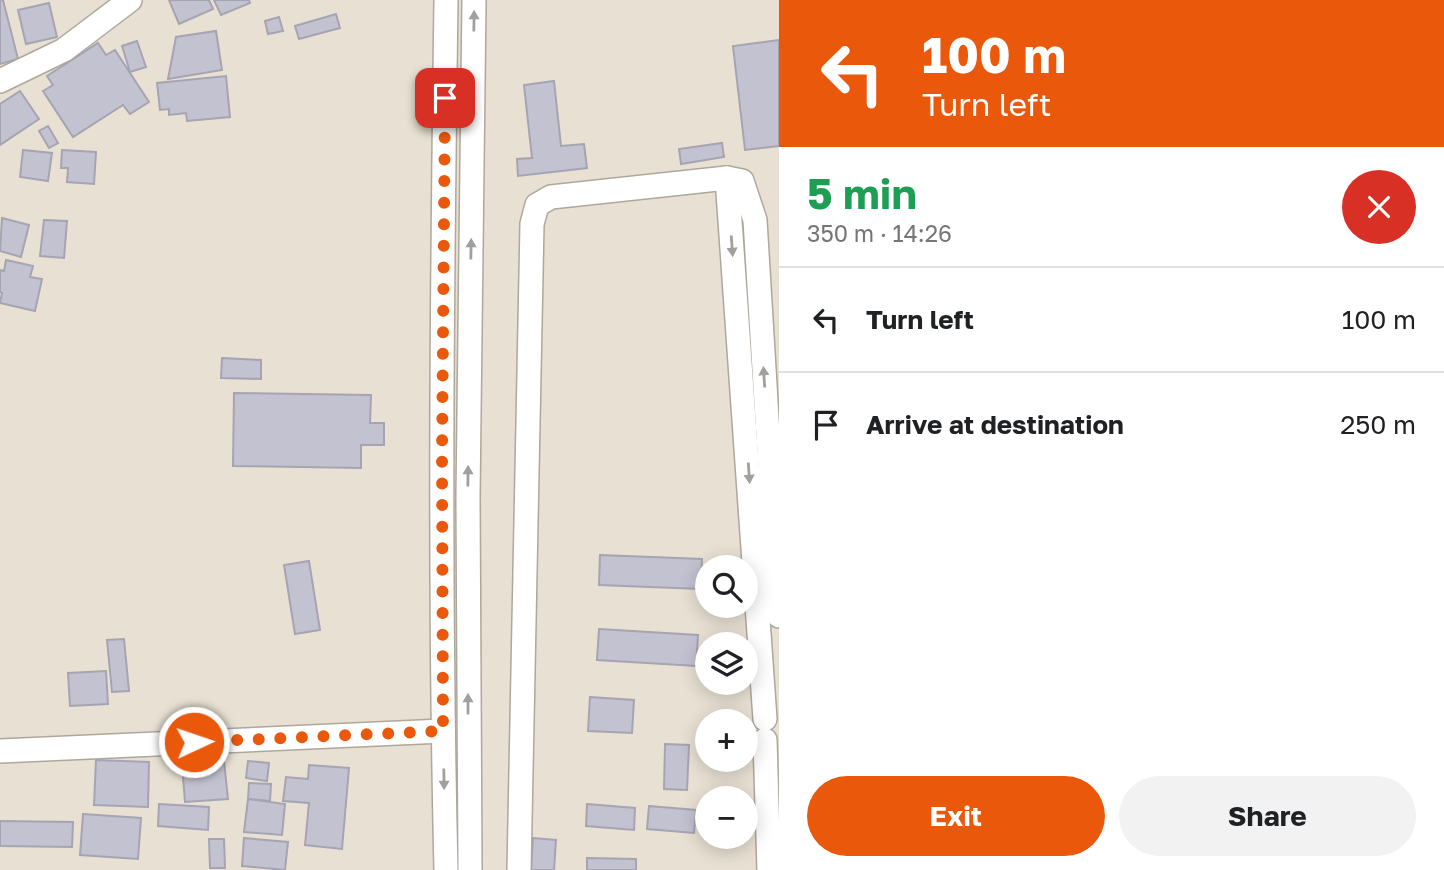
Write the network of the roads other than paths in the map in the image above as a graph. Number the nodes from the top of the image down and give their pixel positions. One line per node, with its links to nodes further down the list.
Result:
1 (446, 0): 8 (street)
2 (474, 0): 11 (street, one-way to 2)
3 (126, 1): 4 (street)
4 (0, 80)
5 (756, 420): 6 (street); 7 (street, one-way to 7); 12 (street)
6 (779, 616)
7 (772, 730): 13 (street)
8 (443, 731): 9 (street); 10 (street, one-way to 10)
9 (0, 751)
10 (446, 870)
11 (470, 870)
12 (519, 870)
13 (769, 870)

